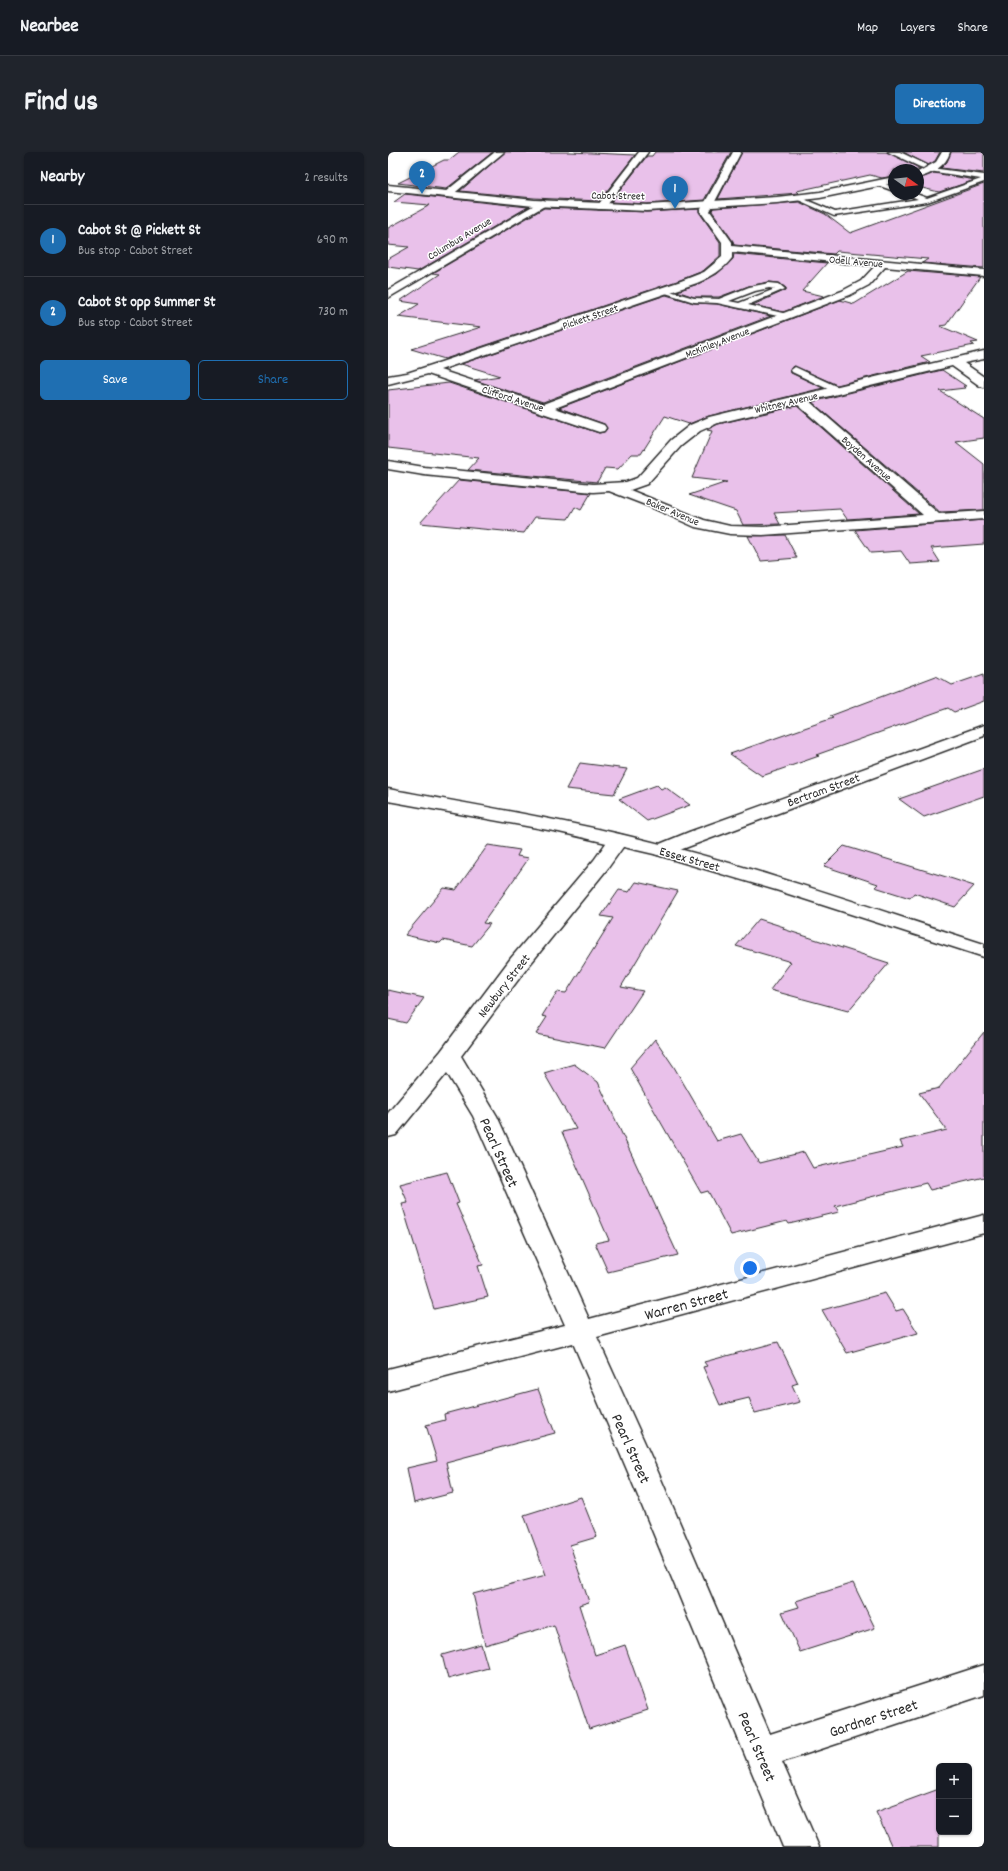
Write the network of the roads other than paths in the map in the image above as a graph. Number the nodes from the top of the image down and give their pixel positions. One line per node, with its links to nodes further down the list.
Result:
1 (500, 152): 13 (main road)
2 (644, 152): 19 (main road)
3 (737, 152): 18 (main road)
4 (892, 152): 6 (main road)
5 (946, 152): 6 (main road)
6 (925, 166): 7 (lane)
7 (984, 177)
8 (984, 180): 16 (lane)
9 (888, 182): 10 (main road, Cabot Street)
10 (879, 184): 11 (lane); 14 (main road, Cabot Street)
11 (888, 187)
12 (388, 188): 13 (main road, Cabot Street)
13 (448, 194): 17 (main road, Cabot Street)
14 (796, 198): 16 (lane); 18 (main road, Cabot Street)
15 (924, 199): 16 (lane)
16 (927, 200)
17 (542, 203): 19 (main road, Cabot Street); 24 (main road, Columbus Avenue)
18 (709, 204): 19 (main road, Cabot Street); 20 (main road)
19 (601, 207)
20 (728, 249): 21 (main road, Odell Avenue); 23 (main road, Pickett Street)
21 (882, 264): 22 (main road, Odell Avenue); 27 (main road, McKinley Avenue)
22 (984, 273)
23 (663, 291): 25 (lane); 30 (main road, Pickett Street)
24 (388, 295)
25 (720, 302): 26 (lane); 26 (lane)
26 (741, 305): 27 (lane)
27 (784, 316): 36 (main road, McKinley Avenue)
28 (984, 355): 29 (main road, Whitney Avenue)
29 (954, 362): 33 (main road); 34 (main road, Whitney Avenue)
30 (427, 370): 32 (main road, Pickett Street); 36 (main road, Clifford Avenue)
31 (795, 370): 34 (lane)
32 (388, 380)
33 (984, 382)
34 (837, 390): 35 (main road, Whitney Avenue)
35 (799, 399): 41 (main road, Whitney Avenue); 43 (main road, Boyden Avenue)
36 (543, 408): 37 (main road, Clifford Avenue)
37 (599, 428)
38 (388, 465): 39 (main road, Baker Avenue)
39 (424, 471): 40 (main road); 41 (main road, Baker Avenue)
40 (388, 479)
41 (610, 487): 43 (main road, Baker Avenue)
42 (984, 515): 43 (main road, Baker Avenue)
43 (935, 518)
44 (984, 730): 47 (main road, Bertram Street)
45 (388, 795): 46 (main road, Essex Street)
46 (618, 840): 47 (main road, Essex Street); 49 (main road, Newbury Street)
47 (662, 850): 48 (main road, Essex Street)
48 (984, 951)
49 (449, 1056): 50 (main road, Newbury Street); 52 (main road, Pearl Street)
50 (388, 1129)
51 (984, 1224): 52 (main road, Warren Street)
52 (581, 1331): 53 (main road, Warren Street); 55 (main road, Pearl Street)
53 (388, 1380)
54 (984, 1680): 55 (main road, Gardner Street)
55 (761, 1753): 56 (main road, Pearl Street)
56 (801, 1847)

